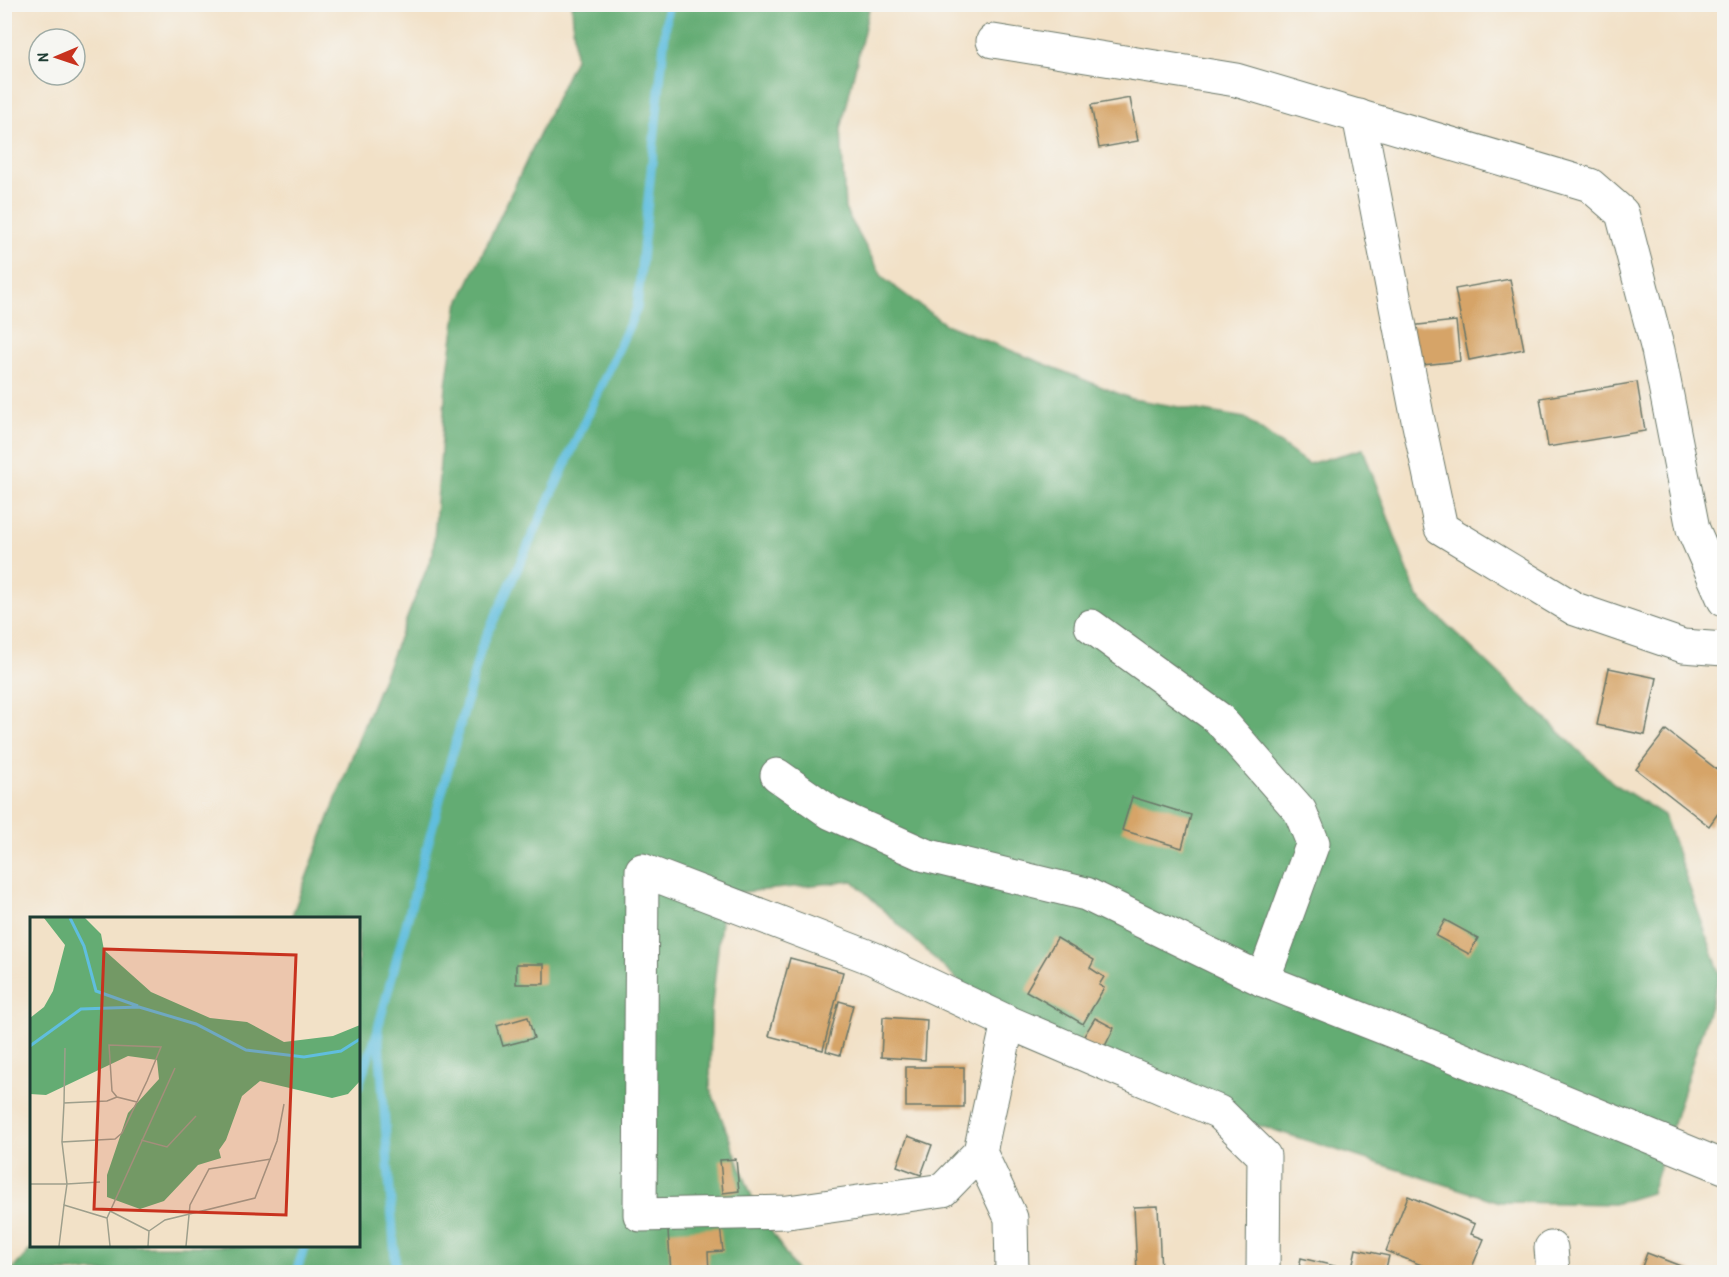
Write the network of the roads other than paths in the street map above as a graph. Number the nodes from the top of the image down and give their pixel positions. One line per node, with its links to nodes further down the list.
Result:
1 (993, 41): 2 (street)
2 (1359, 116): 3 (street); 5 (street)
3 (1725, 600)
4 (1091, 626): 7 (street)
5 (1725, 649)
6 (777, 775): 7 (street)
7 (1263, 980): 10 (street)
8 (1008, 1022): 9 (street); 9 (street); 12 (street)
9 (980, 1152): 11 (street)
10 (1725, 1167)
11 (1012, 1272)
12 (1263, 1272)

